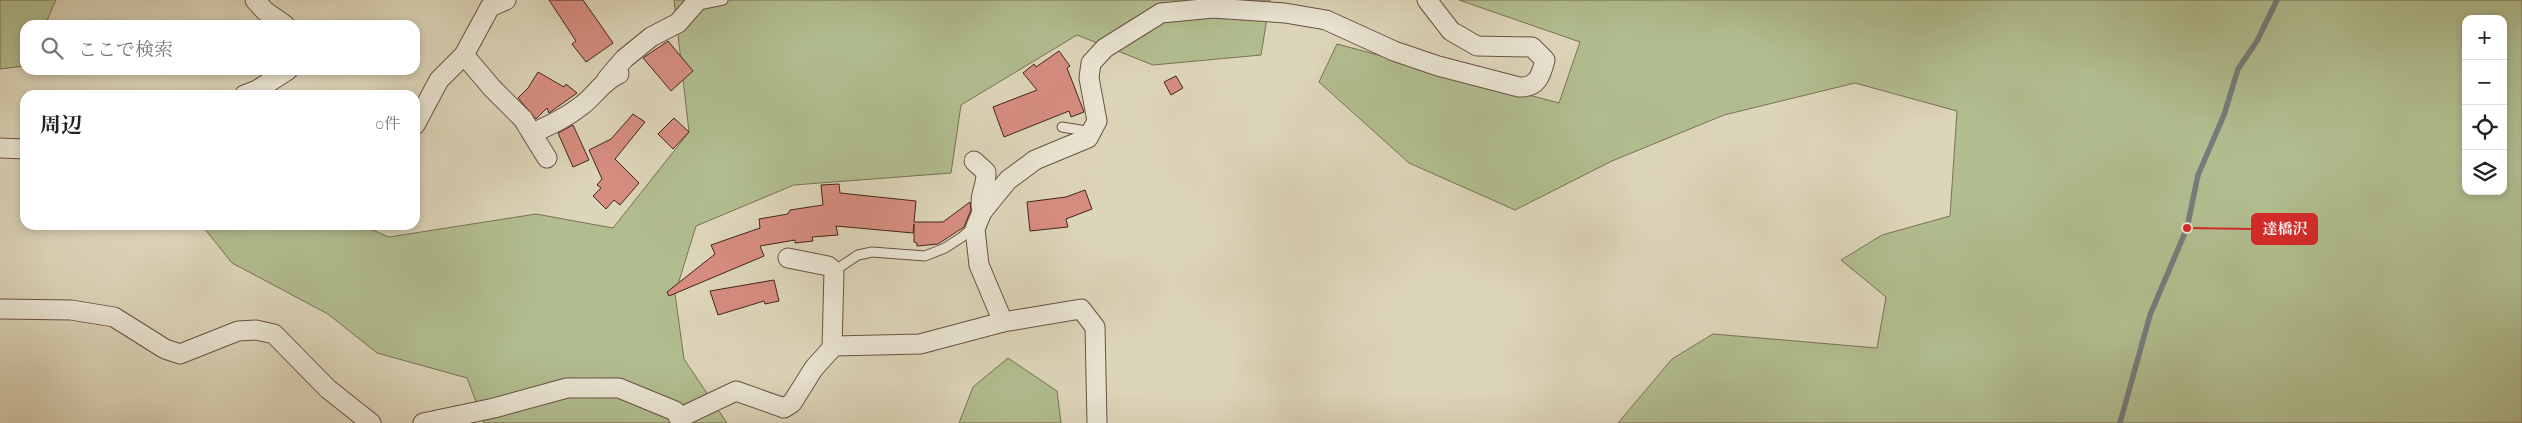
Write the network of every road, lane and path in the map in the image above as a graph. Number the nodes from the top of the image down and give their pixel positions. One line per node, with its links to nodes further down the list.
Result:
1 (255, 0): 6 (street)
2 (506, 0): 7 (street)
3 (723, 0): 5 (lane)
4 (1427, 0): 14 (street)
5 (696, 3): 10 (street)
6 (278, 20)
7 (464, 55): 12 (street); 15 (street)
8 (633, 68): 10 (street)
9 (280, 75): 11 (street)
10 (607, 79): 15 (street)
11 (257, 90)
12 (420, 116)
13 (1062, 127): 14 (lane)
14 (1092, 132): 20 (street)
15 (533, 133): 18 (street)
16 (0, 148): 17 (street)
17 (20, 150)
18 (547, 158)
19 (974, 161): 20 (street)
20 (979, 220): 22 (lane); 24 (street)
21 (788, 258): 22 (street)
22 (834, 271): 25 (street)
23 (0, 309): 27 (street)
24 (1003, 322): 25 (street); 29 (street)
25 (832, 348): 26 (street)
26 (680, 421): 28 (street)
27 (371, 423)
28 (423, 423)
29 (1097, 423)

